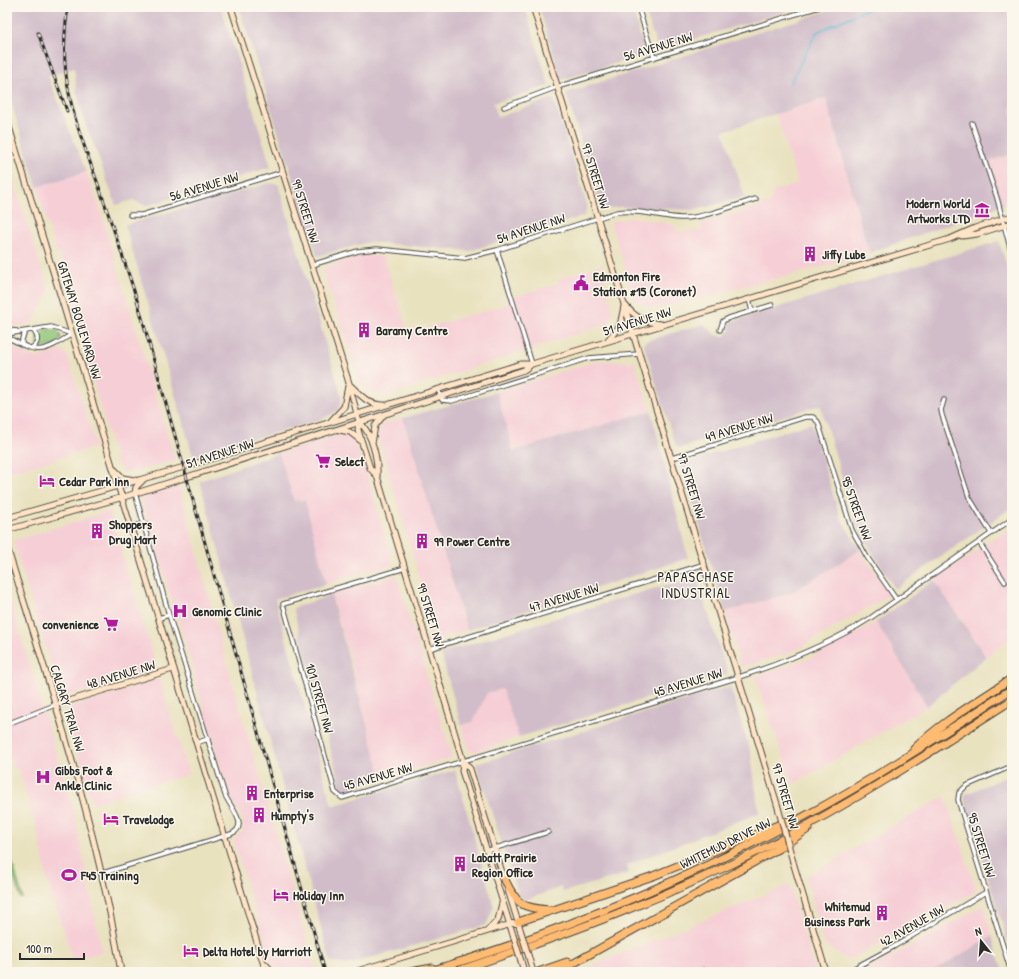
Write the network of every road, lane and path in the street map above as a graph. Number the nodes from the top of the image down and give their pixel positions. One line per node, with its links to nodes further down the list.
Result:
1 (232, 7): 14 (main road, 99 STREET NW)
2 (533, 7): 8 (main road, 97 STREET NW)
3 (638, 7): 7 (street)
4 (819, 7): 7 (street, 56 AVENUE NW)
5 (1010, 7): 6 (street)
6 (1012, 13)
7 (654, 58): 8 (street, 56 AVENUE NW)
8 (557, 87): 9 (street, 56 AVENUE NW); 18 (main road, 97 STREET NW)
9 (504, 107)
10 (7, 120): 12 (main road, GATEWAY BOULEVARD NW)
11 (972, 123): 19 (street)
12 (13, 141): 13 (street); 35 (main road, GATEWAY BOULEVARD NW)
13 (7, 143)
14 (283, 172): 16 (street, 56 AVENUE NW); 25 (main road, 99 STREET NW)
15 (756, 199): 18 (street, 54 AVENUE NW)
16 (130, 215)
17 (1012, 216): 19 (main road, 51 AVENUE NW)
18 (597, 218): 23 (street, 54 AVENUE NW); 27 (main road, 97 STREET NW)
19 (1003, 219): 21 (street); 22 (main road, 51 AVENUE NW)
20 (1012, 223): 21 (main road, 51 AVENUE NW)
21 (1003, 226): 22 (main road, 51 AVENUE NW); 24 (street)
22 (957, 237): 26 (main road, 51 AVENUE NW)
23 (497, 250): 25 (street, 54 AVENUE NW); 42 (street)
24 (1012, 254)
25 (312, 266): 43 (main road, 99 STREET NW)
26 (749, 299): 29 (street); 30 (main road, 51 AVENUE NW)
27 (624, 303): 30 (main road); 36 (main road, 97 STREET NW); 38 (main road)
28 (772, 305): 29 (street)
29 (752, 311): 33 (street)
30 (664, 324): 36 (main road, 51 AVENUE NW)
31 (7, 330): 34 (street)
32 (33, 330): 34 (street); 35 (street); 40 (street)
33 (720, 330)
34 (24, 331): 37 (street); 39 (street)
35 (72, 334): 40 (street); 57 (main road, GATEWAY BOULEVARD NW)
36 (633, 334): 38 (main road, 51 AVENUE NW); 41 (main road, 97 STREET NW)
37 (7, 335): 39 (street)
38 (605, 342): 42 (main road, 51 AVENUE NW)
39 (22, 345): 40 (street)
40 (30, 349)
41 (639, 354): 45 (street, 51 AVENUE NW); 56 (main road, 97 STREET NW)
42 (532, 364): 44 (main road, 51 AVENUE NW); 45 (main road, 51 AVENUE NW)
43 (349, 383): 47 (main road); 48 (main road, 99 STREET NW); 52 (main road)
44 (438, 389): 45 (street); 47 (main road, 51 AVENUE NW)
45 (440, 397): 49 (main road, 51 AVENUE NW)
46 (944, 400): 68 (street)
47 (390, 404): 48 (main road, 51 AVENUE NW)
48 (357, 414): 51 (main road, 99 STREET NW); 52 (main road, 51 AVENUE NW)
49 (387, 414): 51 (main road, 51 AVENUE NW); 55 (main road)
50 (813, 417): 56 (street, 49 AVENUE NW); 76 (street, 95 STREET NW)
51 (359, 422): 53 (main road, 51 AVENUE NW); 54 (main road, 99 STREET NW); 55 (main road, 99 STREET NW)
52 (328, 423): 59 (main road, 51 AVENUE NW)
53 (335, 430): 54 (main road); 61 (main road, 51 AVENUE NW)
54 (363, 446): 58 (main road, 99 STREET NW)
55 (372, 446): 58 (main road, 99 STREET NW)
56 (672, 458): 73 (main road, 97 STREET NW)
57 (113, 467): 59 (main road); 60 (main road, GATEWAY BOULEVARD NW)
58 (377, 476): 74 (main road, 99 STREET NW)
59 (146, 477): 60 (main road, 51 AVENUE NW); 61 (main road)
60 (118, 486): 62 (main road, GATEWAY BOULEVARD NW); 63 (main road, 51 AVENUE NW)
61 (135, 493): 62 (main road, 51 AVENUE NW); 65 (street)
62 (122, 497): 66 (main road, GATEWAY BOULEVARD NW); 67 (main road, 51 AVENUE NW)
63 (7, 518)
64 (1012, 519): 68 (street, 45 AVENUE NW)
65 (145, 524): 66 (street); 77 (street)
66 (132, 527): 78 (main road, GATEWAY BOULEVARD NW)
67 (7, 530)
68 (992, 534): 69 (street, 45 AVENUE NW)
69 (979, 542): 75 (street); 76 (street, 45 AVENUE NW)
70 (7, 547): 72 (main road, CALGARY TRAIL NW)
71 (7, 556): 72 (main road)
72 (11, 561): 86 (main road, CALGARY TRAIL NW)
73 (704, 564): 79 (street, 47 AVENUE NW); 81 (main road, 97 STREET NW)
74 (405, 568): 79 (main road, 99 STREET NW); 94 (street, 101 STREET NW)
75 (1005, 582)
76 (896, 599): 81 (street, 45 AVENUE NW)
77 (170, 615): 78 (street); 89 (street)
78 (159, 618): 80 (main road, GATEWAY BOULEVARD NW)
79 (429, 649): 92 (main road, 99 STREET NW)
80 (173, 669): 86 (main road, 48 AVENUE NW); 90 (main road, GATEWAY BOULEVARD NW)
81 (739, 677): 92 (street, 45 AVENUE NW); 125 (main road, 97 STREET NW, bridge)
82 (1012, 678): 91 (highway)
83 (1012, 689): 91 (highway, WHITEMUD DRIVE NW)
84 (1012, 700): 87 (highway, WHITEMUD DRIVE NW)
85 (1012, 703): 87 (highway)
86 (56, 705): 88 (street, 48 AVENUE NW); 101 (main road, CALGARY TRAIL NW)
87 (997, 709): 95 (highway, WHITEMUD DRIVE NW)
88 (7, 724)
89 (208, 739): 90 (street); 98 (street)
90 (196, 743): 98 (main road, GATEWAY BOULEVARD NW)
91 (905, 758): 96 (highway, WHITEMUD DRIVE NW)
92 (463, 761): 94 (street, 45 AVENUE NW); 99 (main road, 99 STREET NW); 100 (main road, 99 STREET NW)
93 (1012, 766): 103 (street, 95 STREET NW)
94 (339, 797)
95 (830, 812): 109 (highway); 120 (highway, WHITEMUD DRIVE NW)
96 (805, 816): 105 (highway); 112 (highway, WHITEMUD DRIVE NW)
97 (548, 832): 99 (street)
98 (224, 836): 101 (street); 111 (main road, GATEWAY BOULEVARD NW)
99 (494, 849): 100 (street); 102 (main road, 99 STREET NW)
100 (486, 851): 104 (main road, 99 STREET NW)
101 (102, 873): 110 (main road, CALGARY TRAIL NW)
102 (504, 880): 105 (highway); 106 (main road, 99 STREET NW)
103 (986, 892): 126 (street, 42 AVENUE NW); 127 (street, 95 STREET NW)
104 (502, 899): 107 (main road, 99 STREET NW); 108 (main road)
105 (554, 910): 106 (highway)
106 (518, 922): 107 (main road); 122 (main road, 99 STREET NW, bridge)
107 (510, 924): 108 (main road); 121 (main road, 99 STREET NW, bridge)
108 (484, 932): 117 (main road)
109 (600, 947): 123 (highway); 124 (highway)
110 (119, 962): 113 (main road); 114 (main road, CALGARY TRAIL NW)
111 (262, 962): 115 (main road, GATEWAY BOULEVARD NW); 116 (main road)
112 (448, 966): 118 (highway); 119 (highway, WHITEMUD DRIVE NW)
113 (117, 972)
114 (121, 972)
115 (266, 972)
116 (273, 972)
117 (354, 972)
118 (410, 972)
119 (427, 972)
120 (454, 972)
121 (524, 972)
122 (533, 972)
123 (538, 972)
124 (558, 972)
125 (826, 972)
126 (847, 972)
127 (1011, 972)

